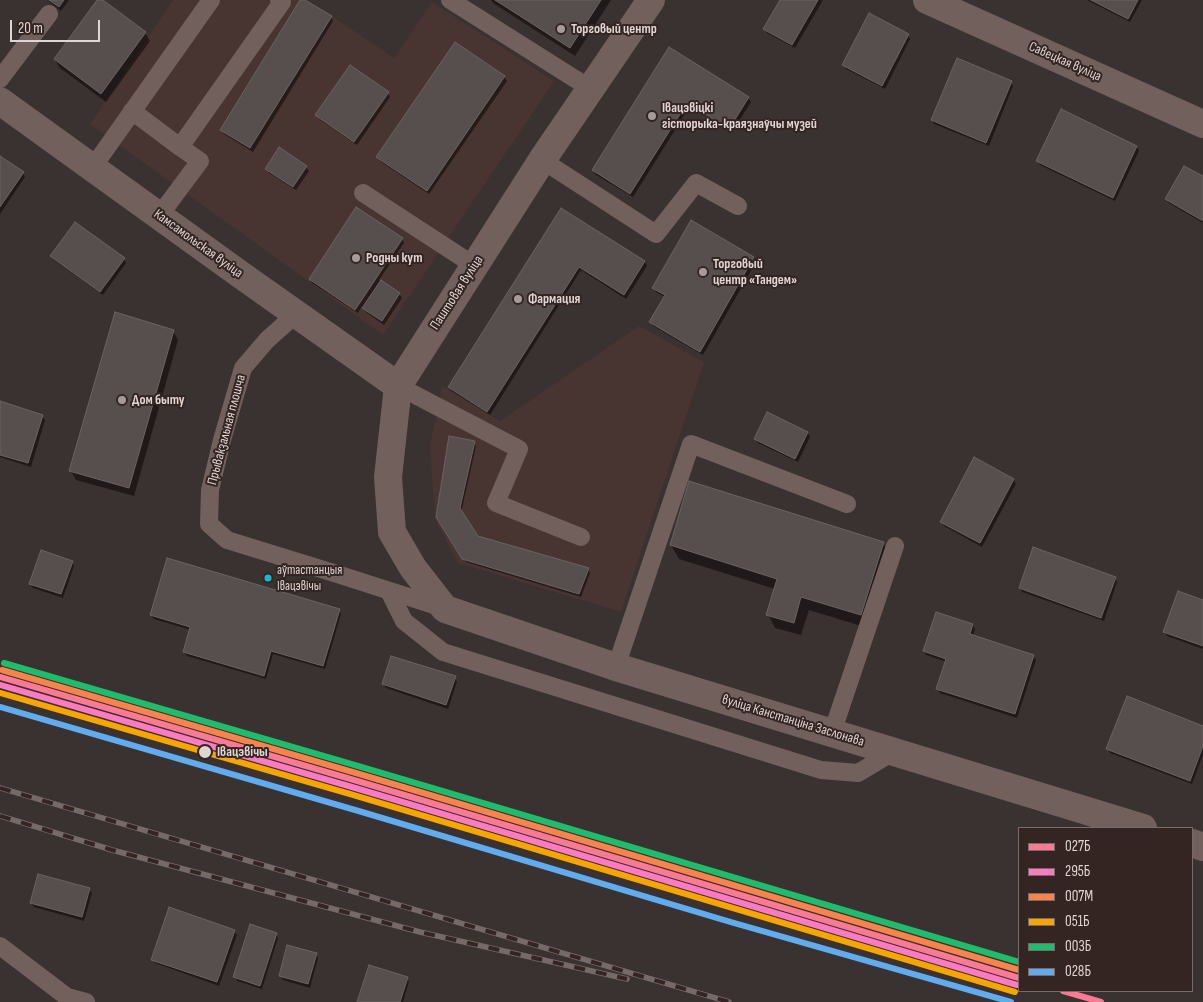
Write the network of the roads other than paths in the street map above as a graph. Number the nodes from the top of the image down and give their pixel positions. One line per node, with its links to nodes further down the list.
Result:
1 (211, 0): 10 (lane)
2 (278, 0): 12 (lane)
3 (450, 0): 8 (lane)
4 (651, 0): 8 (street, Паштовая вуліца)
5 (927, 0): 11 (street, Савецкая вуліца)
6 (49, 14): 7 (lane)
7 (0, 80)
8 (591, 89): 13 (street, Паштовая вуліца)
9 (0, 101): 14 (street, Камсамольская вуліца)
10 (132, 111): 12 (lane); 14 (lane)
11 (1203, 124)
12 (180, 147): 17 (lane)
13 (542, 160): 16 (lane); 18 (street, Паштовая вуліца)
14 (93, 167): 17 (street, Камсамольская вуліца)
15 (363, 193): 18 (lane)
16 (738, 206)
17 (159, 216): 19 (street, Камсамольская вуліца)
18 (475, 266): 20 (street, Паштовая вуліца)
19 (296, 314): 20 (street, Камсамольская вуліца); 24 (lane, Прывакзальная плошча)
20 (398, 386): 22 (lane); 25 (street, Паштовая вуліца)
21 (847, 504): 26 (lane)
22 (581, 537)
23 (896, 546): 27 (lane)
24 (389, 591): 25 (lane, Прывакзальная плошча); 28 (lane)
25 (445, 609): 26 (street, вуліца Канстанціна Заслонава)
26 (616, 667): 27 (street, вуліца Канстанціна Заслонава)
27 (832, 733): 28 (street, вуліца Канстанціна Заслонава)
28 (893, 752): 29 (street, вуліца Канстанціна Заслонава)
29 (1140, 827)
30 (0, 946): 31 (lane)
31 (69, 999): 32 (lane)
32 (86, 1002)

